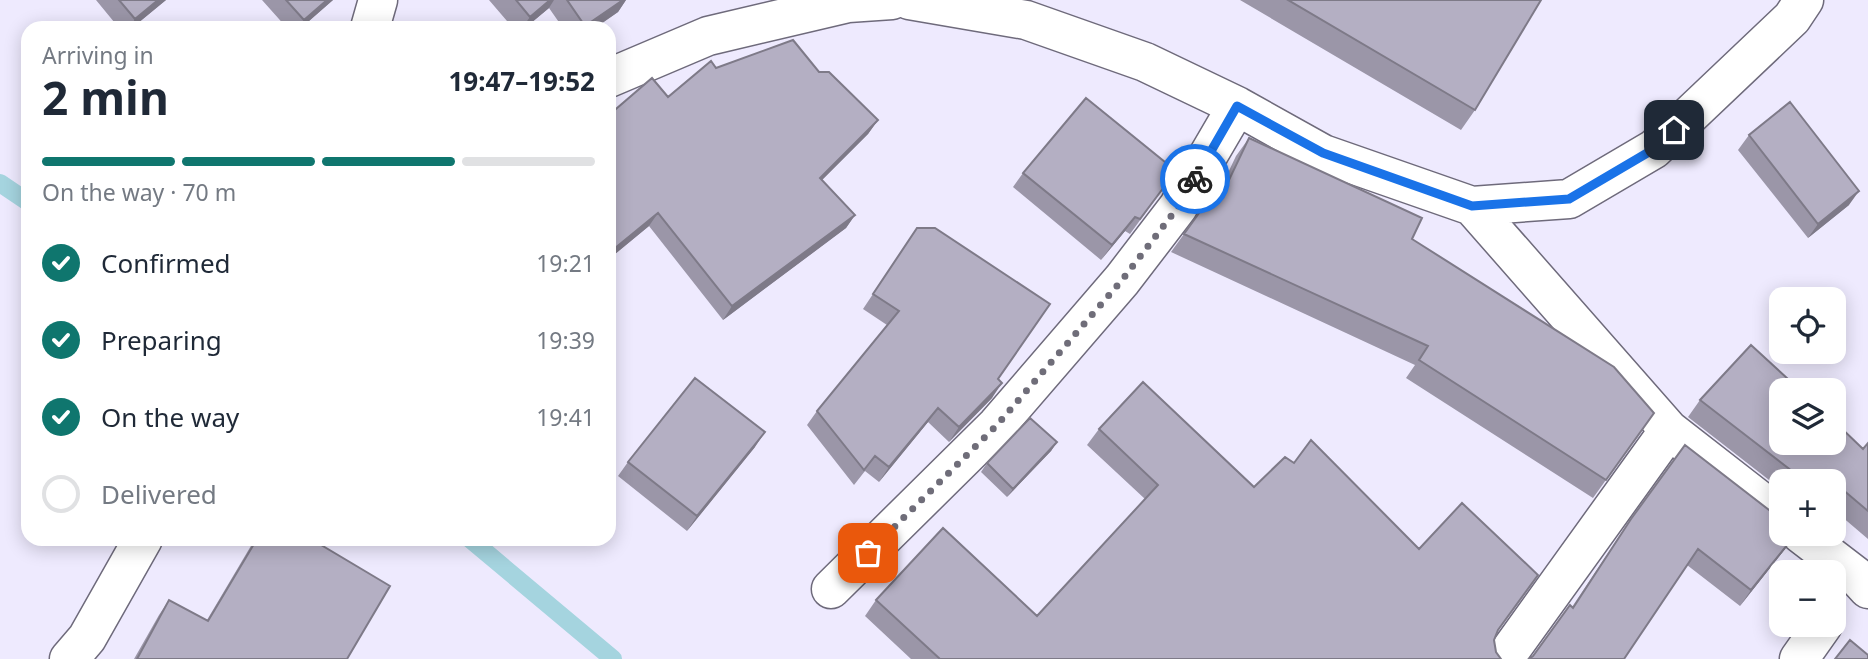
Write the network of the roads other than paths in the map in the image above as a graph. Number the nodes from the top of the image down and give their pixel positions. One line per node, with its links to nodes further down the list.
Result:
1 (378, 0): 7 (street)
2 (892, 0): 5 (street)
3 (909, 0): 6 (street)
4 (1804, 0): 10 (street)
5 (846, 1): 8 (street)
6 (1033, 10): 9 (street)
7 (372, 21)
8 (616, 75)
9 (1237, 106): 10 (street); 16 (street)
10 (1472, 206): 11 (street)
11 (1669, 430): 12 (street); 20 (street)
12 (1769, 508)
13 (139, 546): 19 (street)
14 (1816, 546): 15 (street)
15 (1862, 583): 17 (street)
16 (831, 589)
17 (1846, 598)
18 (1815, 637): 21 (street)
19 (69, 659)
20 (1504, 659)
21 (1799, 659)

